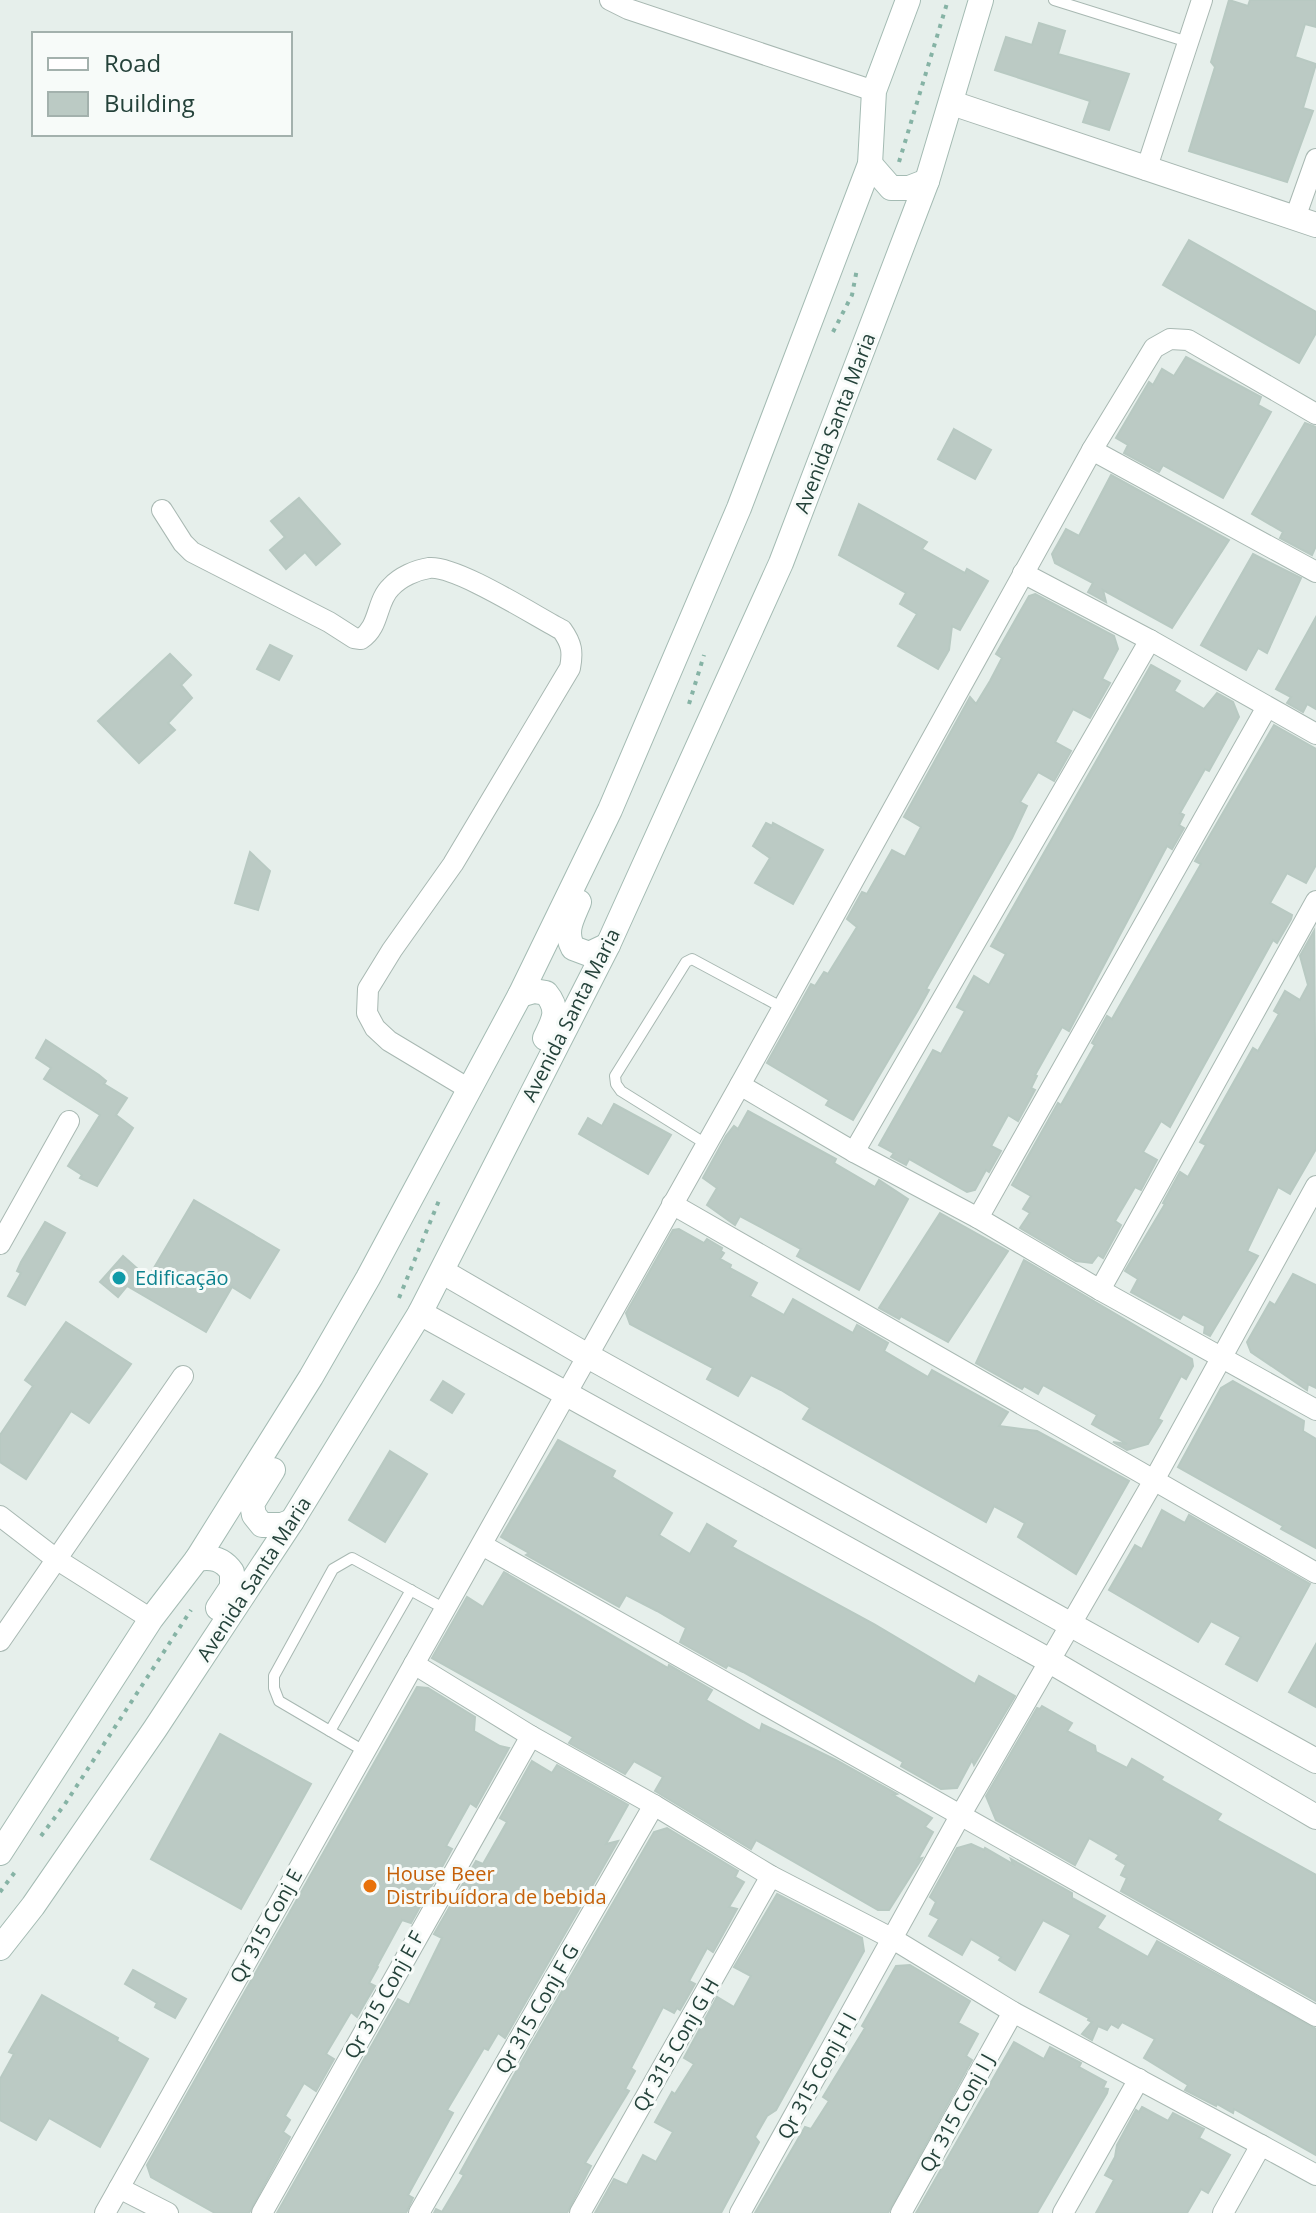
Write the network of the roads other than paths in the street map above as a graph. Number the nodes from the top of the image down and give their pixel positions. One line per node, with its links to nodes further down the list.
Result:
1 (610, 0): 7 (street)
2 (908, 0): 7 (main road)
3 (981, 0): 8 (main road, Avenida Santa Maria)
4 (1054, 0): 6 (lane)
5 (1202, 0): 6 (street)
6 (1188, 42): 11 (street)
7 (874, 91): 10 (main road)
8 (952, 103): 11 (main road); 12 (main road, Avenida Santa Maria)
9 (1316, 159): 13 (street)
10 (870, 164): 12 (main road); 22 (main road)
11 (1146, 170): 13 (main road)
12 (927, 181): 24 (main road, Avenida Santa Maria)
13 (1306, 222)
14 (1316, 414): 15 (street, Qr 315 Conj E)
15 (1092, 450): 17 (street); 18 (street, Qr 315 Conj E)
16 (162, 510): 28 (street)
17 (1316, 572)
18 (1023, 573): 19 (street); 26 (street, Qr 315 Conj E)
19 (1150, 640): 20 (street); 32 (street)
20 (1267, 707): 21 (street); 35 (street)
21 (1316, 734)
22 (610, 810): 24 (main road); 25 (main road)
23 (1316, 901): 38 (street)
24 (608, 945): 30 (main road, Avenida Santa Maria)
25 (520, 995): 28 (main road); 30 (main road)
26 (783, 1008): 27 (street, Qr 315 Conj E); 31 (lane)
27 (740, 1085): 31 (street, Qr 315 Conj E); 32 (street)
28 (469, 1089): 43 (main road)
29 (69, 1121): 36 (street)
30 (504, 1144): 37 (main road, Avenida Santa Maria)
31 (706, 1144): 34 (street, Qr 315 Conj E)
32 (854, 1152): 35 (street)
33 (1316, 1186): 41 (street, Qr 315 Conj H I)
34 (672, 1204): 40 (street, Qr 315 Conj E); 46 (street)
35 (978, 1218): 38 (street)
36 (0, 1244)
37 (443, 1272): 39 (main road, Avenida Santa Maria); 40 (main road)
38 (1100, 1290): 41 (street)
39 (420, 1313): 44 (main road); 48 (main road, Avenida Santa Maria)
40 (586, 1355): 44 (street, Qr 315 Conj E); 56 (main road)
41 (1222, 1358): 45 (street); 46 (street, Qr 315 Conj H I)
42 (183, 1376): 50 (street)
43 (311, 1377): 48 (main road); 51 (main road)
44 (564, 1394): 49 (street, Qr 315 Conj E); 58 (main road)
45 (1316, 1410)
46 (1153, 1482): 52 (street); 56 (street, Qr 315 Conj H I)
47 (0, 1516): 50 (street)
48 (292, 1521): 60 (main road, Avenida Santa Maria)
49 (482, 1545): 54 (street, Qr 315 Conj E); 66 (street)
50 (56, 1559): 55 (street); 57 (street)
51 (197, 1559): 55 (main road); 60 (main road)
52 (1316, 1573)
53 (411, 1590): 54 (lane); 61 (lane); 61 (lane)
54 (445, 1609): 59 (street, Qr 315 Conj E)
55 (151, 1619): 68 (main road)
56 (1071, 1623): 58 (street, Qr 315 Conj H I); 64 (main road)
57 (0, 1641)
58 (1048, 1660): 66 (street, Qr 315 Conj H I); 67 (main road)
59 (414, 1664): 62 (street); 63 (street, Qr 315 Conj E)
60 (155, 1729): 71 (main road, Avenida Santa Maria)
61 (330, 1731): 63 (lane)
62 (531, 1736): 65 (street); 80 (street, Qr 315 Conj E F)
63 (364, 1751): 77 (street, Qr 315 Conj E)
64 (1316, 1761)
65 (654, 1805): 69 (street); 81 (street, Qr 315 Conj F G)
66 (960, 1816): 70 (street, Qr 315 Conj H I); 73 (street)
67 (1316, 1817)
68 (0, 1853)
69 (771, 1876): 70 (street); 82 (street, Qr 315 Conj G H)
70 (893, 1939): 72 (street); 83 (street, Qr 315 Conj H I)
71 (0, 1948)
72 (1013, 2012): 74 (street); 84 (street, Qr 315 Conj I J)
73 (1316, 2016)
74 (1139, 2079): 75 (street); 85 (street)
75 (1261, 2145): 76 (street); 86 (street)
76 (1316, 2175)
77 (119, 2188): 78 (street, Qr 315 Conj E); 79 (street)
78 (105, 2213)
79 (168, 2213)
80 (262, 2213)
81 (419, 2213)
82 (580, 2213)
83 (740, 2213)
84 (901, 2213)
85 (1063, 2213)
86 (1223, 2213)

